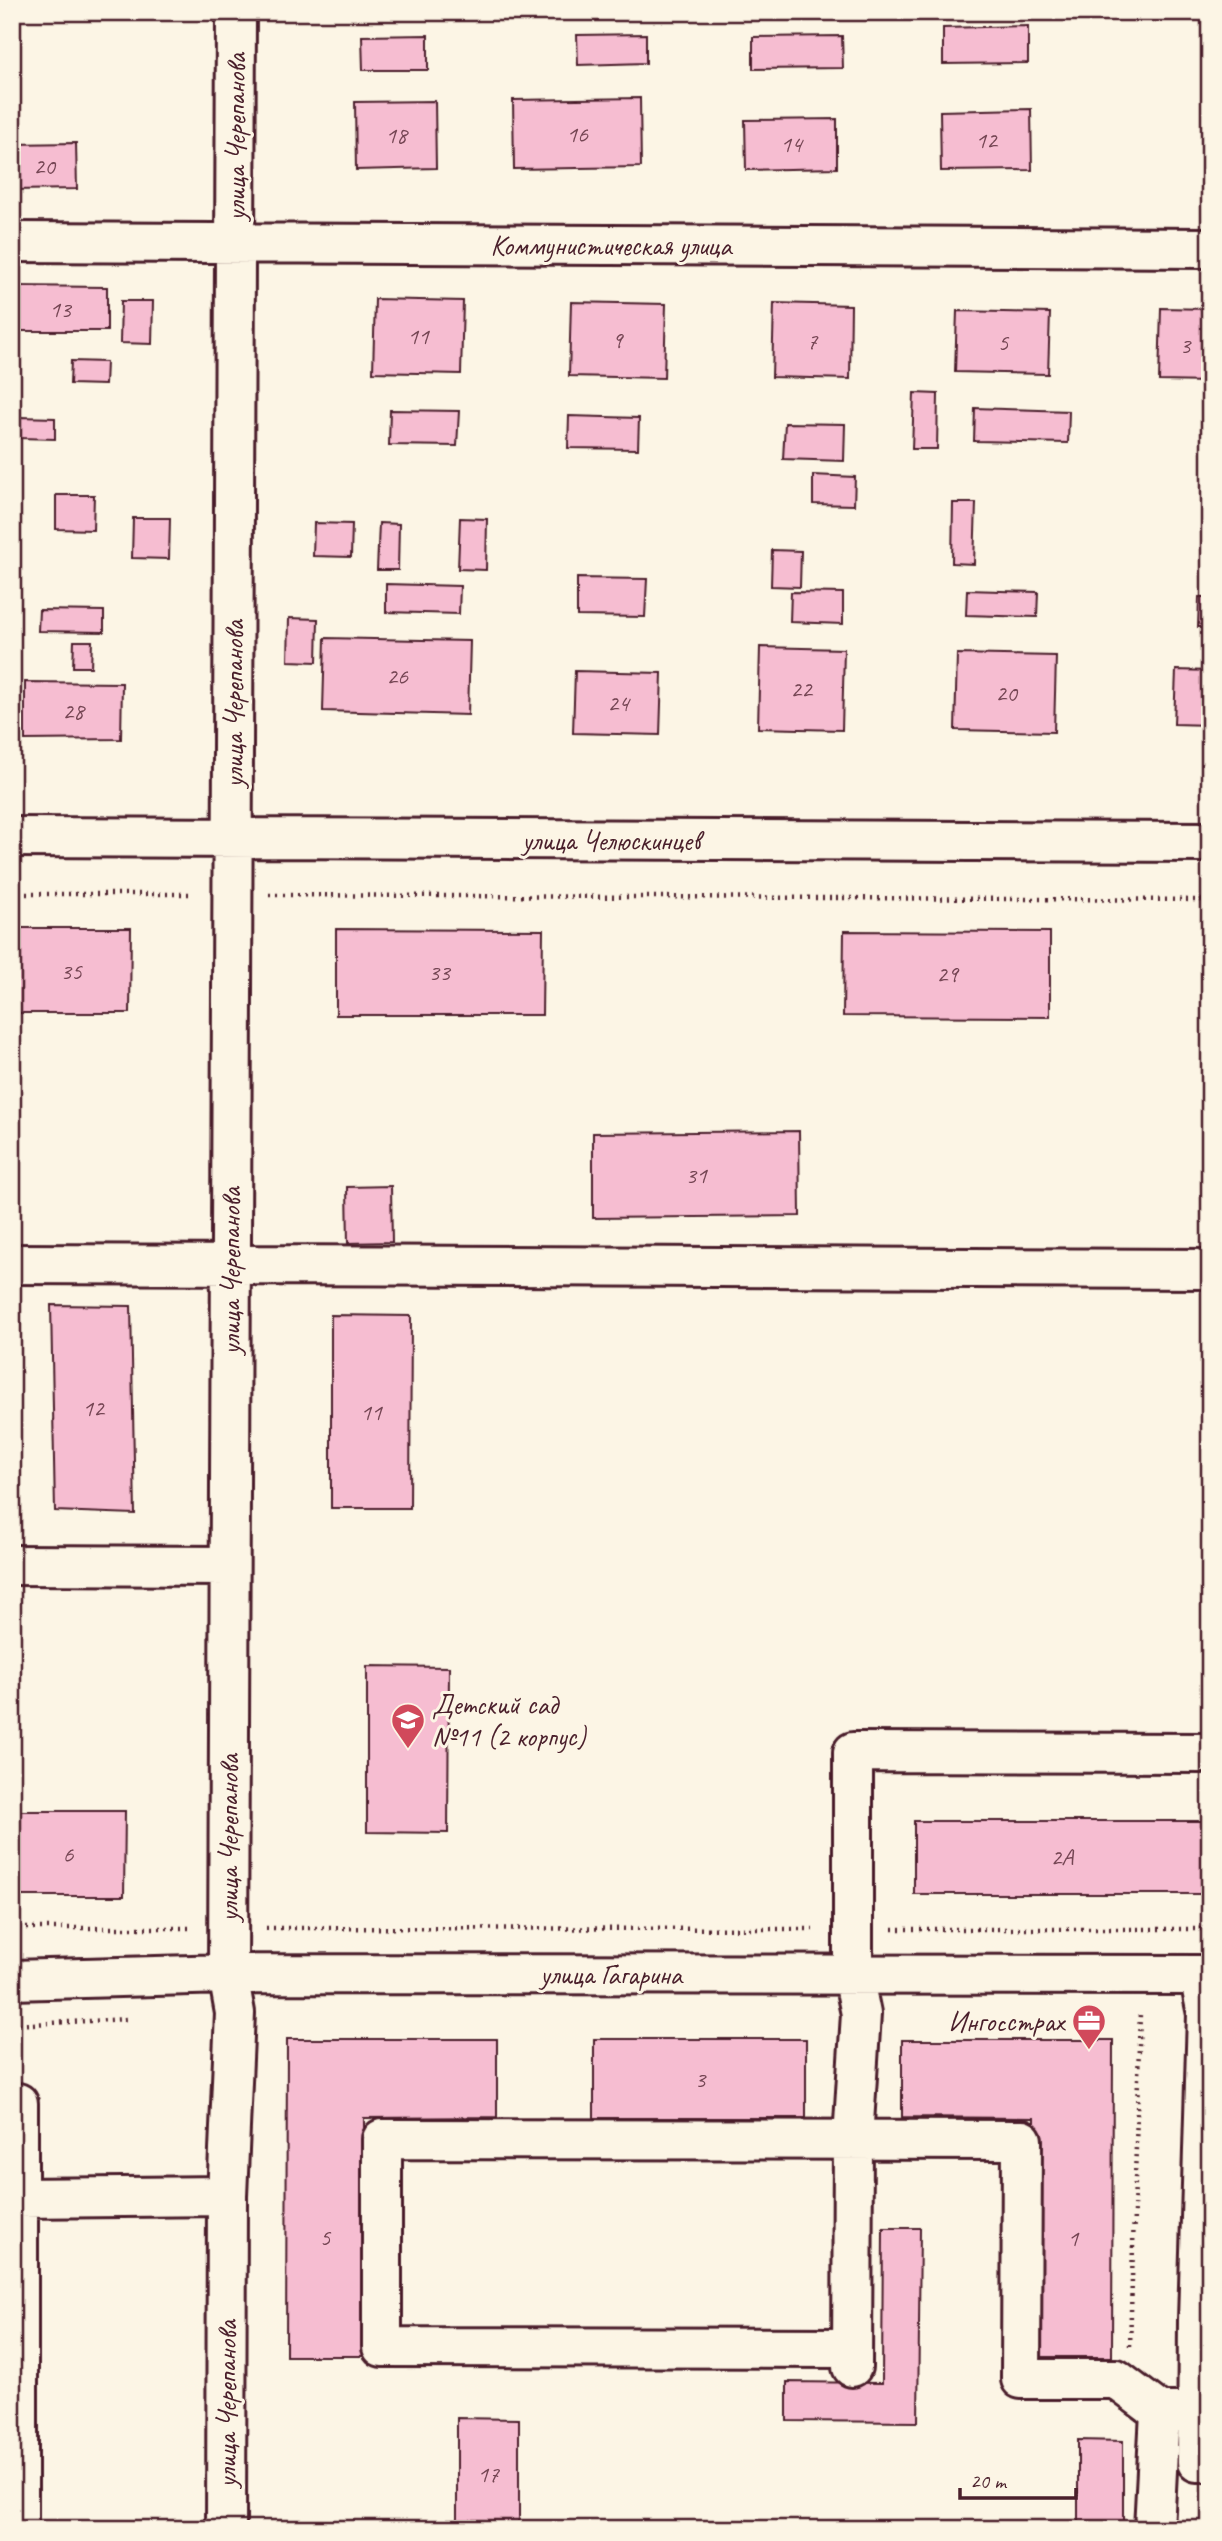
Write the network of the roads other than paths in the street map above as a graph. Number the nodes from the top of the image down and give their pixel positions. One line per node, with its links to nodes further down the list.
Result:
1 (236, 12): 3 (street, улица Черепанова)
2 (12, 242): 3 (street, Коммунистическая улица)
3 (234, 243): 4 (street, Коммунистическая улица); 6 (street, улица Черепанова)
4 (1210, 247)
5 (12, 837): 6 (street, улица Челюскинцев)
6 (232, 838): 7 (street, улица Челюскинцев); 9 (street, улица Черепанова)
7 (1210, 842)
8 (12, 1264): 9 (street)
9 (230, 1265): 10 (street); 12 (street, улица Черепанова)
10 (1210, 1269)
11 (12, 1565): 12 (street)
12 (229, 1566): 14 (street, улица Черепанова)
13 (1210, 1753): 15 (street)
14 (228, 1974): 15 (street, улица Гагарина); 17 (street, улица Гагарина); 20 (street, улица Черепанова)
15 (853, 1975): 16 (street, улица Гагарина); 19 (street)
16 (1205, 1975): 22 (street)
17 (12, 1980)
18 (18, 2103): 21 (street)
19 (853, 2140): 19 (street); 23 (street)
20 (227, 2196): 21 (street); 26 (street, улица Черепанова)
21 (18, 2198): 25 (street)
22 (1197, 2412): 23 (street); 24 (street)
23 (1160, 2413): 27 (street)
24 (1210, 2462)
25 (18, 2529)
26 (226, 2529)
27 (1154, 2529)

